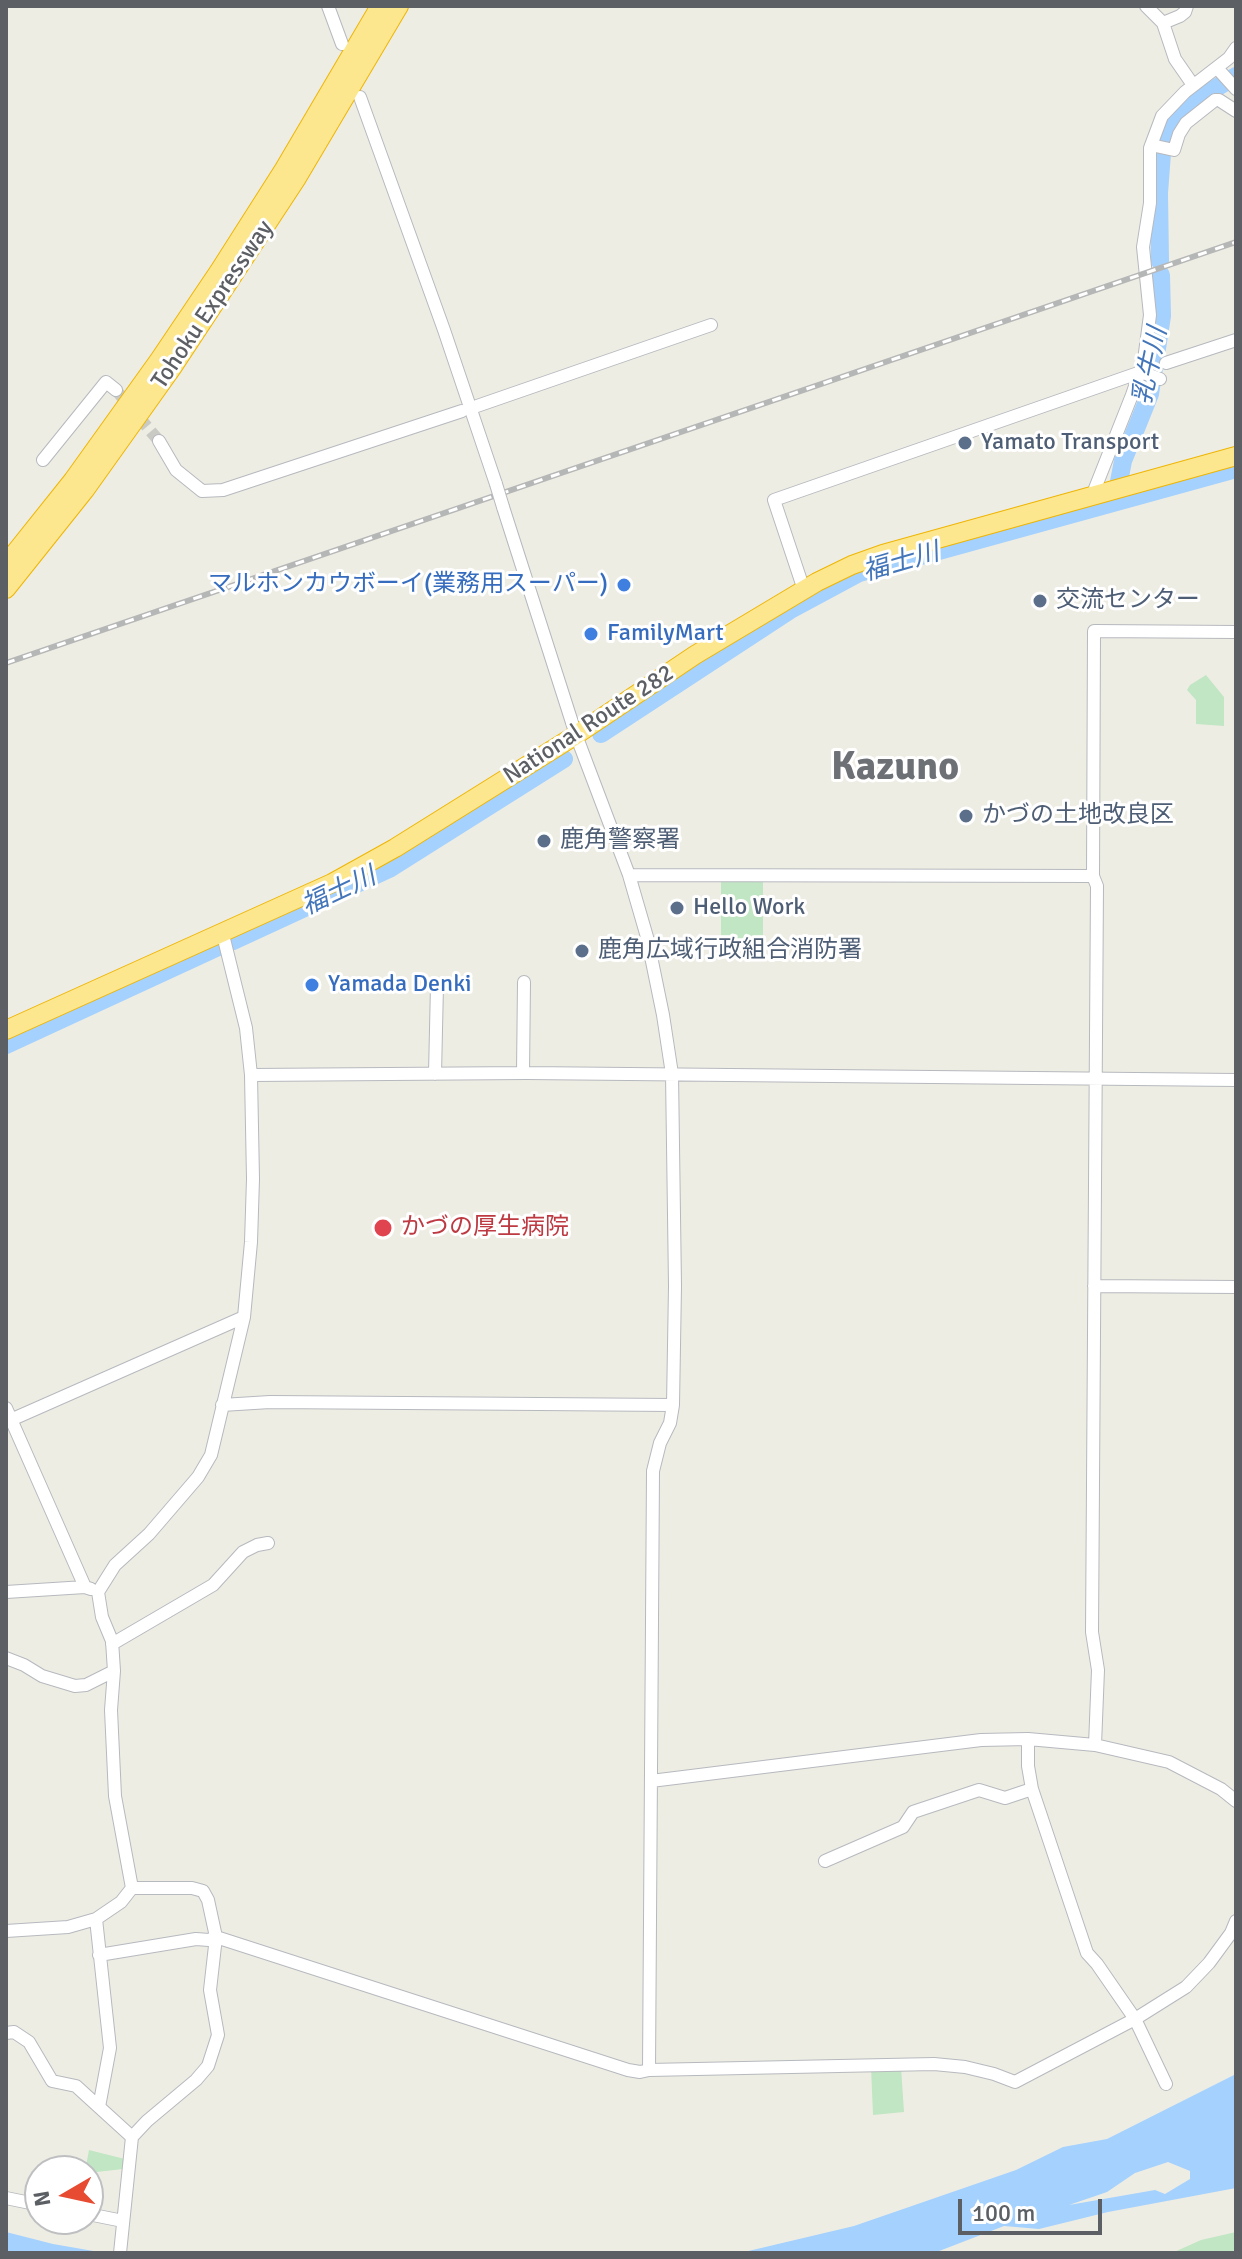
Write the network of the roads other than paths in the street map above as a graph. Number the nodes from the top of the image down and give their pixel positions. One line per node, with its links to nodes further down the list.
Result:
1 (328, 6): 7 (street)
2 (380, 6): 27 (highway, Tohoku Expressway)
3 (399, 6): 28 (highway, Tohoku Expressway)
4 (1146, 6): 6 (street)
5 (1187, 6): 6 (street)
6 (1163, 23): 10 (street)
7 (342, 44)
8 (1236, 48): 9 (street)
9 (1217, 68): 10 (street); 11 (street)
10 (1193, 85): 14 (street)
11 (1234, 88)
12 (360, 97): 31 (street, bridge)
13 (1236, 111): 14 (street)
14 (1151, 145): 18 (street)
15 (711, 325): 21 (street)
16 (1236, 340): 17 (street)
17 (1166, 363)
18 (1143, 374): 19 (street); 26 (street); 29 (street)
19 (1160, 379)
20 (116, 390): 25 (street)
21 (477, 406)
22 (462, 411): 23 (street)
23 (159, 441)
24 (1236, 456): 26 (highway, National Route 282)
25 (43, 460)
26 (1097, 494): 29 (highway, National Route 282)
27 (6, 564)
28 (6, 589)
29 (804, 590): 31 (highway, National Route 282)
30 (1236, 632): 33 (street)
31 (576, 735): 32 (street); 34 (highway, National Route 282)
32 (629, 875): 33 (street); 40 (street)
33 (1093, 876): 42 (street)
34 (222, 931): 37 (highway, National Route 282); 41 (street)
35 (524, 982): 38 (street)
36 (437, 985): 39 (street)
37 (6, 1030)
38 (523, 1073): 39 (street); 40 (street)
39 (435, 1074): 41 (street)
40 (672, 1074): 42 (street); 48 (street)
41 (251, 1075): 46 (street)
42 (1095, 1077): 43 (street); 44 (street)
43 (1236, 1080)
44 (1094, 1286): 45 (street); 57 (street)
45 (1236, 1287)
46 (244, 1317): 47 (street); 49 (street)
47 (222, 1405): 48 (street); 51 (street)
48 (673, 1405): 58 (street)
49 (8, 1417): 51 (street)
50 (268, 1543): 53 (street)
51 (92, 1589): 52 (street); 53 (street)
52 (6, 1592)
53 (112, 1644): 55 (street)
54 (6, 1658): 55 (street)
55 (114, 1671): 62 (street)
56 (1028, 1739): 57 (street); 58 (street); 59 (street)
57 (1095, 1745): 60 (street)
58 (651, 1781): 70 (street)
59 (1032, 1789): 61 (street); 68 (street)
60 (1236, 1801)
61 (825, 1861)
62 (132, 1888): 63 (street); 66 (street)
63 (96, 1919): 65 (street); 67 (street)
64 (1236, 1921): 68 (street)
65 (6, 1931)
66 (216, 1937): 67 (street); 70 (street); 73 (street)
67 (99, 1955): 72 (street)
68 (1135, 2019): 70 (street); 71 (street)
69 (6, 2033): 72 (street)
70 (649, 2070)
71 (1166, 2084)
72 (99, 2107): 73 (street)
73 (132, 2137): 75 (street)
74 (104, 2217): 75 (street)
75 (123, 2221): 76 (street)
76 (120, 2253)

